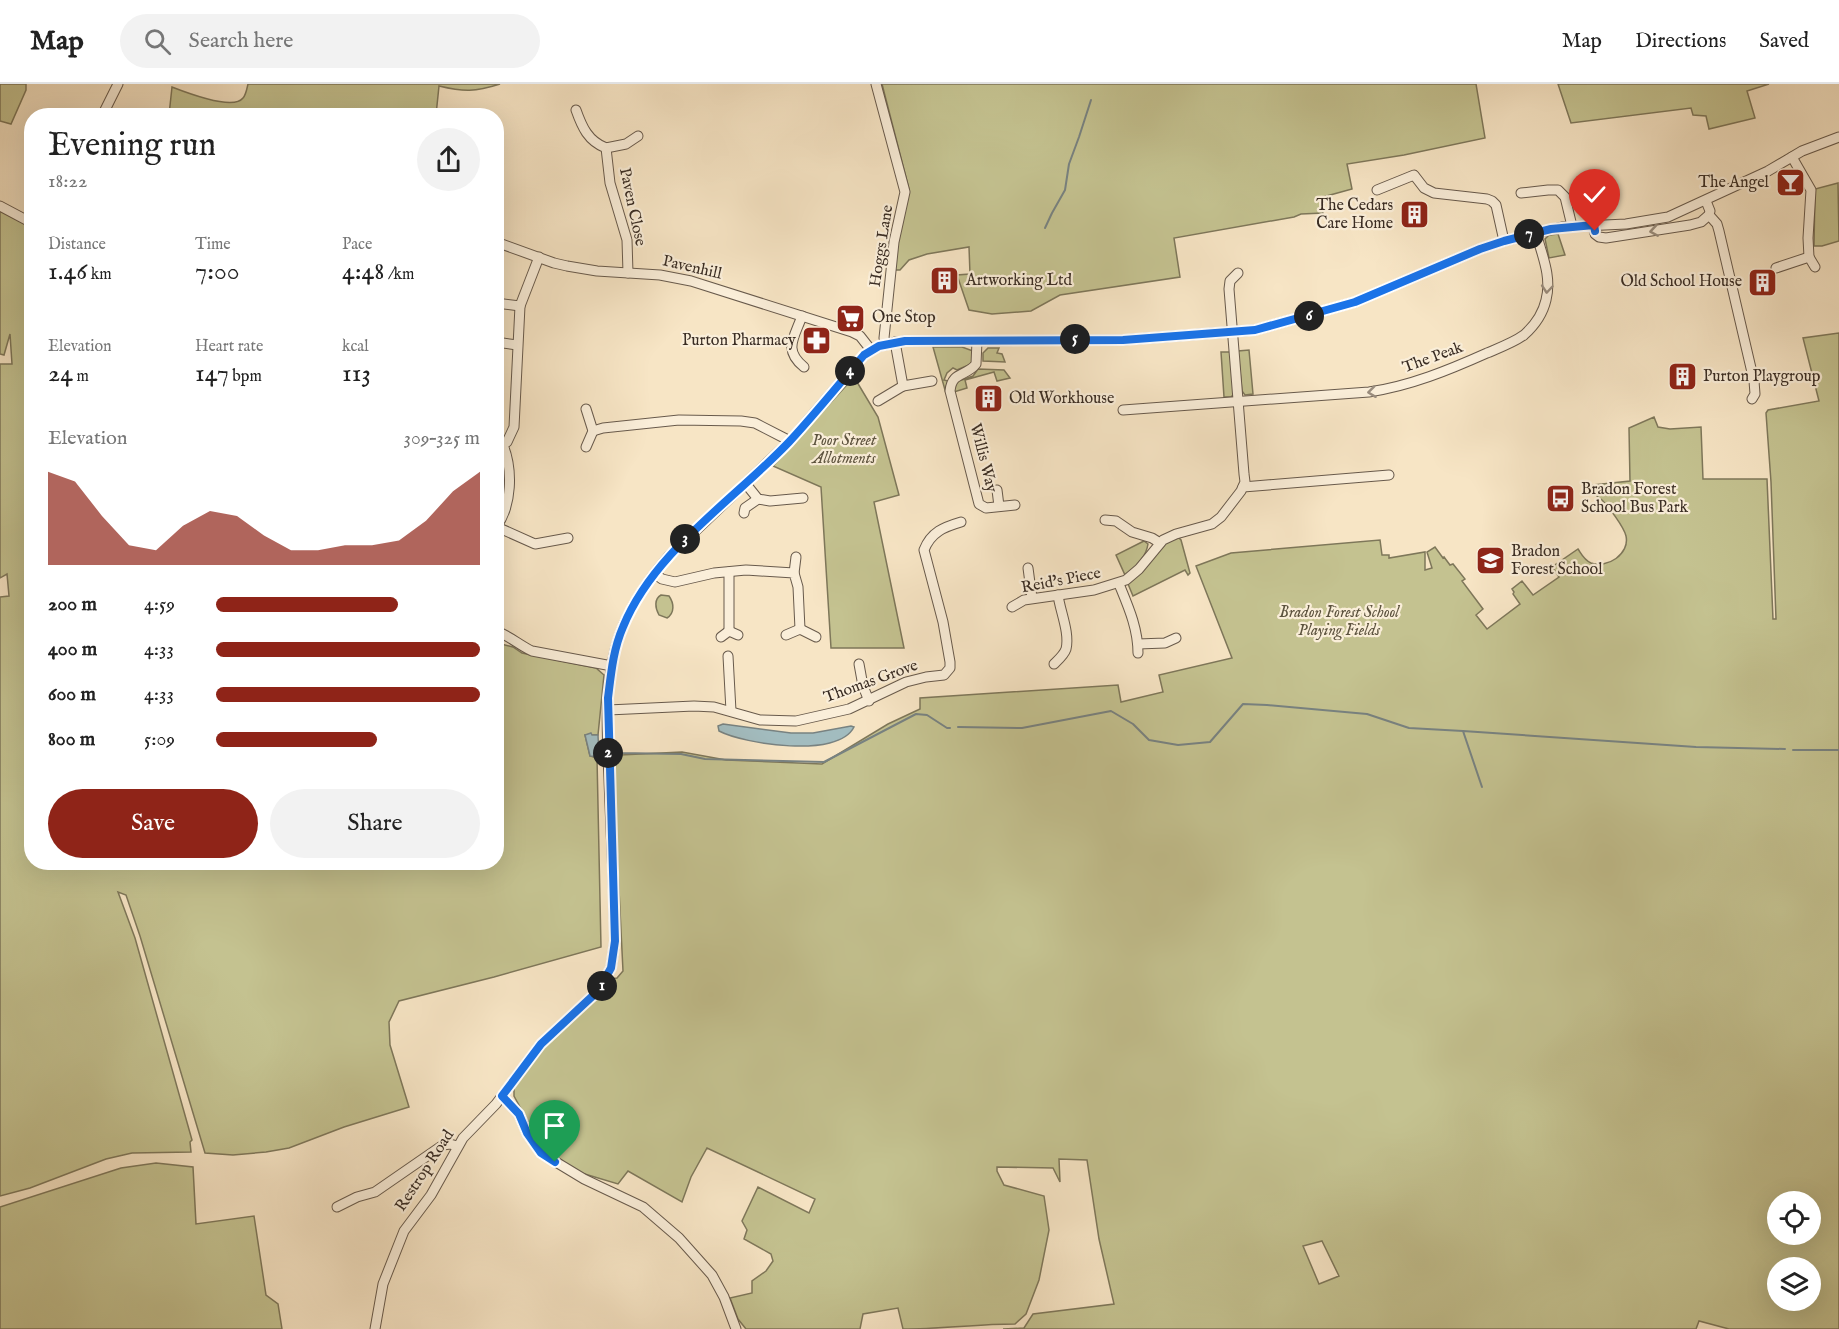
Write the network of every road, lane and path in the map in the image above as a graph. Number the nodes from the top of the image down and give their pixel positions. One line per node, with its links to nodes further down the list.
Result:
1 (118, 84): 3 (street)
2 (876, 84): 32 (street, Hoggs Lane)
3 (106, 108)
4 (576, 110): 7 (street, Paven Close)
5 (638, 136): 7 (street, Paven Close)
6 (1839, 137): 8 (street)
7 (606, 148): 24 (street, Paven Close)
8 (1792, 157): 11 (street); 21 (street)
9 (1377, 190): 18 (street)
10 (1521, 193): 16 (street)
11 (1706, 201): 13 (street); 15 (street)
12 (0, 206): 14 (street)
13 (1709, 215): 15 (street, one-way to 15); 38 (street)
14 (24, 219)
15 (1594, 225): 16 (street)
16 (1572, 226): 17 (street)
17 (1536, 232): 18 (street); 40 (street, The Peak, one-way to 40)
18 (1504, 241): 29 (street)
19 (504, 245): 20 (street, Pavenhill)
20 (539, 257): 24 (street, Pavenhill); 27 (street)
21 (1809, 257): 22 (street); 23 (street)
22 (1815, 267)
23 (1776, 268)
24 (628, 273): 28 (street, Pavenhill)
25 (1238, 273): 29 (street)
26 (504, 304): 27 (street)
27 (520, 306): 33 (street)
28 (801, 316): 34 (street, Pavenhill); 35 (street)
29 (1233, 333): 30 (street); 40 (street)
30 (978, 341): 32 (street); 55 (street, Willis Way)
31 (504, 343): 33 (street)
32 (890, 343): 34 (street); 37 (street, Hoggs Lane)
33 (517, 345): 45 (street)
34 (871, 350): 44 (street, Restrop Road)
35 (791, 371)
36 (932, 381): 37 (street)
37 (903, 386): 39 (street)
38 (1752, 399)
39 (878, 401)
40 (1238, 402): 42 (street); 50 (street)
41 (586, 409): 43 (street)
42 (1123, 410)
43 (593, 430): 44 (street); 46 (street)
44 (790, 441): 49 (street, Restrop Road)
45 (504, 443)
46 (586, 447)
47 (504, 452): 56 (street)
48 (1389, 475): 50 (street)
49 (746, 484): 53 (street); 67 (street, Restrop Road)
50 (1243, 487): 62 (street, Reid's Piece)
51 (997, 490): 55 (street, Willis Way)
52 (803, 498): 53 (street)
53 (758, 499): 57 (street)
54 (1014, 505): 55 (street, Willis Way)
55 (999, 507)
56 (504, 510)
57 (744, 513)
58 (1105, 520): 62 (street)
59 (961, 522): 82 (street, Thomas Grove)
60 (504, 530): 61 (street)
61 (568, 538)
62 (1160, 543): 68 (street, Reid's Piece)
63 (796, 557): 66 (street)
64 (1028, 568): 70 (street)
65 (729, 572): 66 (street); 67 (street); 75 (street)
66 (794, 573): 72 (street)
67 (655, 574): 81 (street, Restrop Road)
68 (1119, 584): 69 (street, Reid's Piece); 77 (street)
69 (1058, 595): 70 (street, Reid's Piece); 80 (street)
70 (1032, 598): 71 (street, Reid's Piece)
71 (1012, 607)
72 (800, 629): 74 (street); 76 (street)
73 (504, 634): 81 (street)
74 (786, 635)
75 (721, 637)
76 (816, 637)
77 (1176, 638)
78 (728, 656): 84 (street)
79 (859, 664): 82 (street)
80 (1054, 664)
81 (612, 666): 83 (street, Restrop Road)
82 (869, 701): 84 (street, Thomas Grove)
83 (608, 710): 84 (street, Thomas Grove); 85 (street, Restrop Road)
84 (731, 711)
85 (502, 1096): 86 (street, Restrop Road); 89 (street)
86 (457, 1146): 87 (street); 88 (street, Restrop Road)
87 (337, 1207)
88 (375, 1329)
89 (736, 1329)

